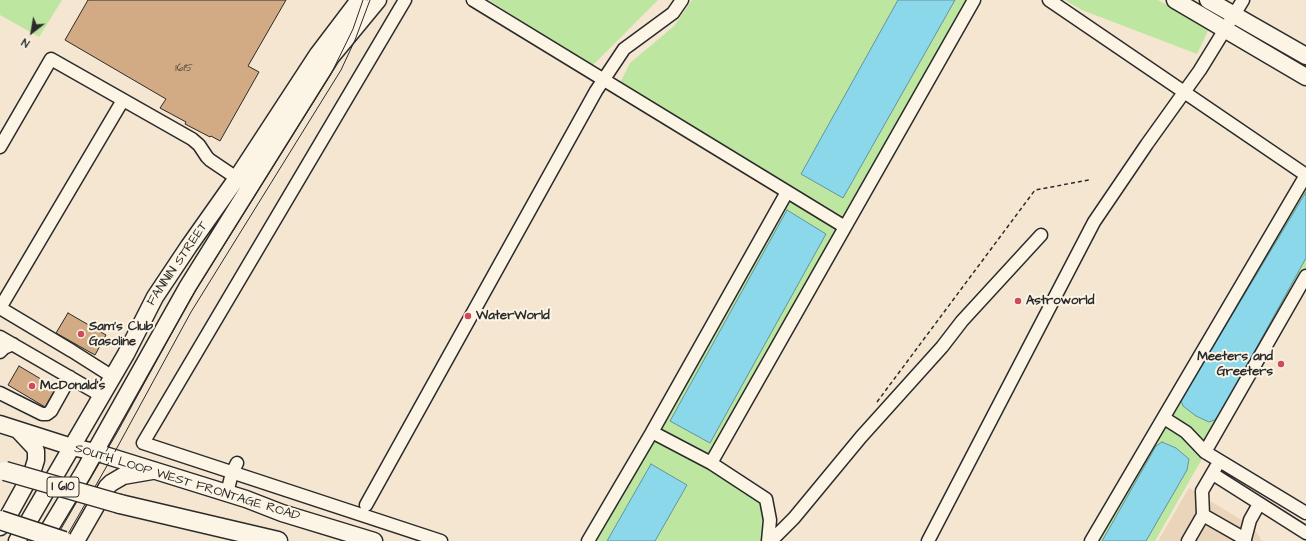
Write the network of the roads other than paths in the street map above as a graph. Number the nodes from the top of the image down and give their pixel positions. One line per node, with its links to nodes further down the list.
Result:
1 (359, 0): 20 (main road, FANNIN STREET)
2 (378, 0): 20 (main road, FANNIN STREET)
3 (405, 0): 41 (street)
4 (473, 0): 15 (street)
5 (682, 0): 15 (street)
6 (974, 0): 22 (street)
7 (1049, 0): 16 (street)
8 (1175, 0): 12 (main road)
9 (1208, 0): 11 (main road)
10 (1243, 0): 11 (street)
11 (1235, 15): 12 (street); 13 (main road)
12 (1226, 30): 14 (main road); 16 (street)
13 (1306, 56)
14 (1306, 77)
15 (603, 80): 21 (street); 48 (street)
16 (1184, 93): 19 (street); 65 (street)
17 (123, 100): 18 (street); 20 (street); 29 (street)
18 (0, 147)
19 (1306, 176): 32 (street)
20 (243, 183): 29 (main road, FANNIN STREET); 37 (main road, FANNIN STREET)
21 (787, 192): 22 (street); 35 (street)
22 (845, 227): 40 (street)
23 (1042, 235): 64 (street)
24 (1306, 276): 38 (street)
25 (0, 337): 26 (street)
26 (13, 344): 27 (street); 28 (street)
27 (0, 352)
28 (70, 377): 30 (street); 31 (street)
29 (112, 377): 31 (main road, FANNIN STREET)
30 (0, 393)
31 (102, 396): 36 (main road, FANNIN STREET)
32 (1164, 418): 38 (street); 66 (street)
33 (0, 424): 34 (main road, SOUTH LOOP WEST FRONTAGE ROAD)
34 (16, 429): 36 (main road, SOUTH LOOP WEST FRONTAGE ROAD); 52 (main road)
35 (652, 432): 40 (street); 63 (street)
36 (72, 447): 37 (main road, SOUTH LOOP WEST FRONTAGE ROAD); 55 (main road, FANNIN STREET)
37 (95, 452): 43 (main road, SOUTH LOOP WEST FRONTAGE ROAD); 56 (main road, FANNIN STREET)
38 (1205, 452): 39 (street)
39 (1219, 461): 44 (street); 49 (street)
40 (711, 463): 64 (street)
41 (235, 468): 45 (street); 62 (street)
42 (3, 470): 46 (highway, I 610, bridge)
43 (154, 470): 45 (main road, SOUTH LOOP WEST FRONTAGE ROAD); 58 (main road)
44 (1213, 474): 47 (street); 50 (street)
45 (227, 493): 61 (main road, SOUTH LOOP WEST FRONTAGE ROAD)
46 (120, 504): 59 (highway, I 610); 60 (highway)
47 (1259, 504): 53 (street); 54 (street)
48 (366, 505)
49 (1306, 513)
50 (1203, 515): 54 (street); 67 (street)
51 (0, 520): 57 (highway, bridge)
52 (0, 527)
53 (1306, 533)
54 (1245, 540)
55 (17, 541)
56 (42, 541)
57 (64, 541)
58 (76, 541)
59 (226, 541)
60 (278, 541)
61 (374, 541)
62 (441, 541)
63 (588, 541)
64 (770, 541)
65 (928, 541)
66 (1092, 541)
67 (1188, 541)

